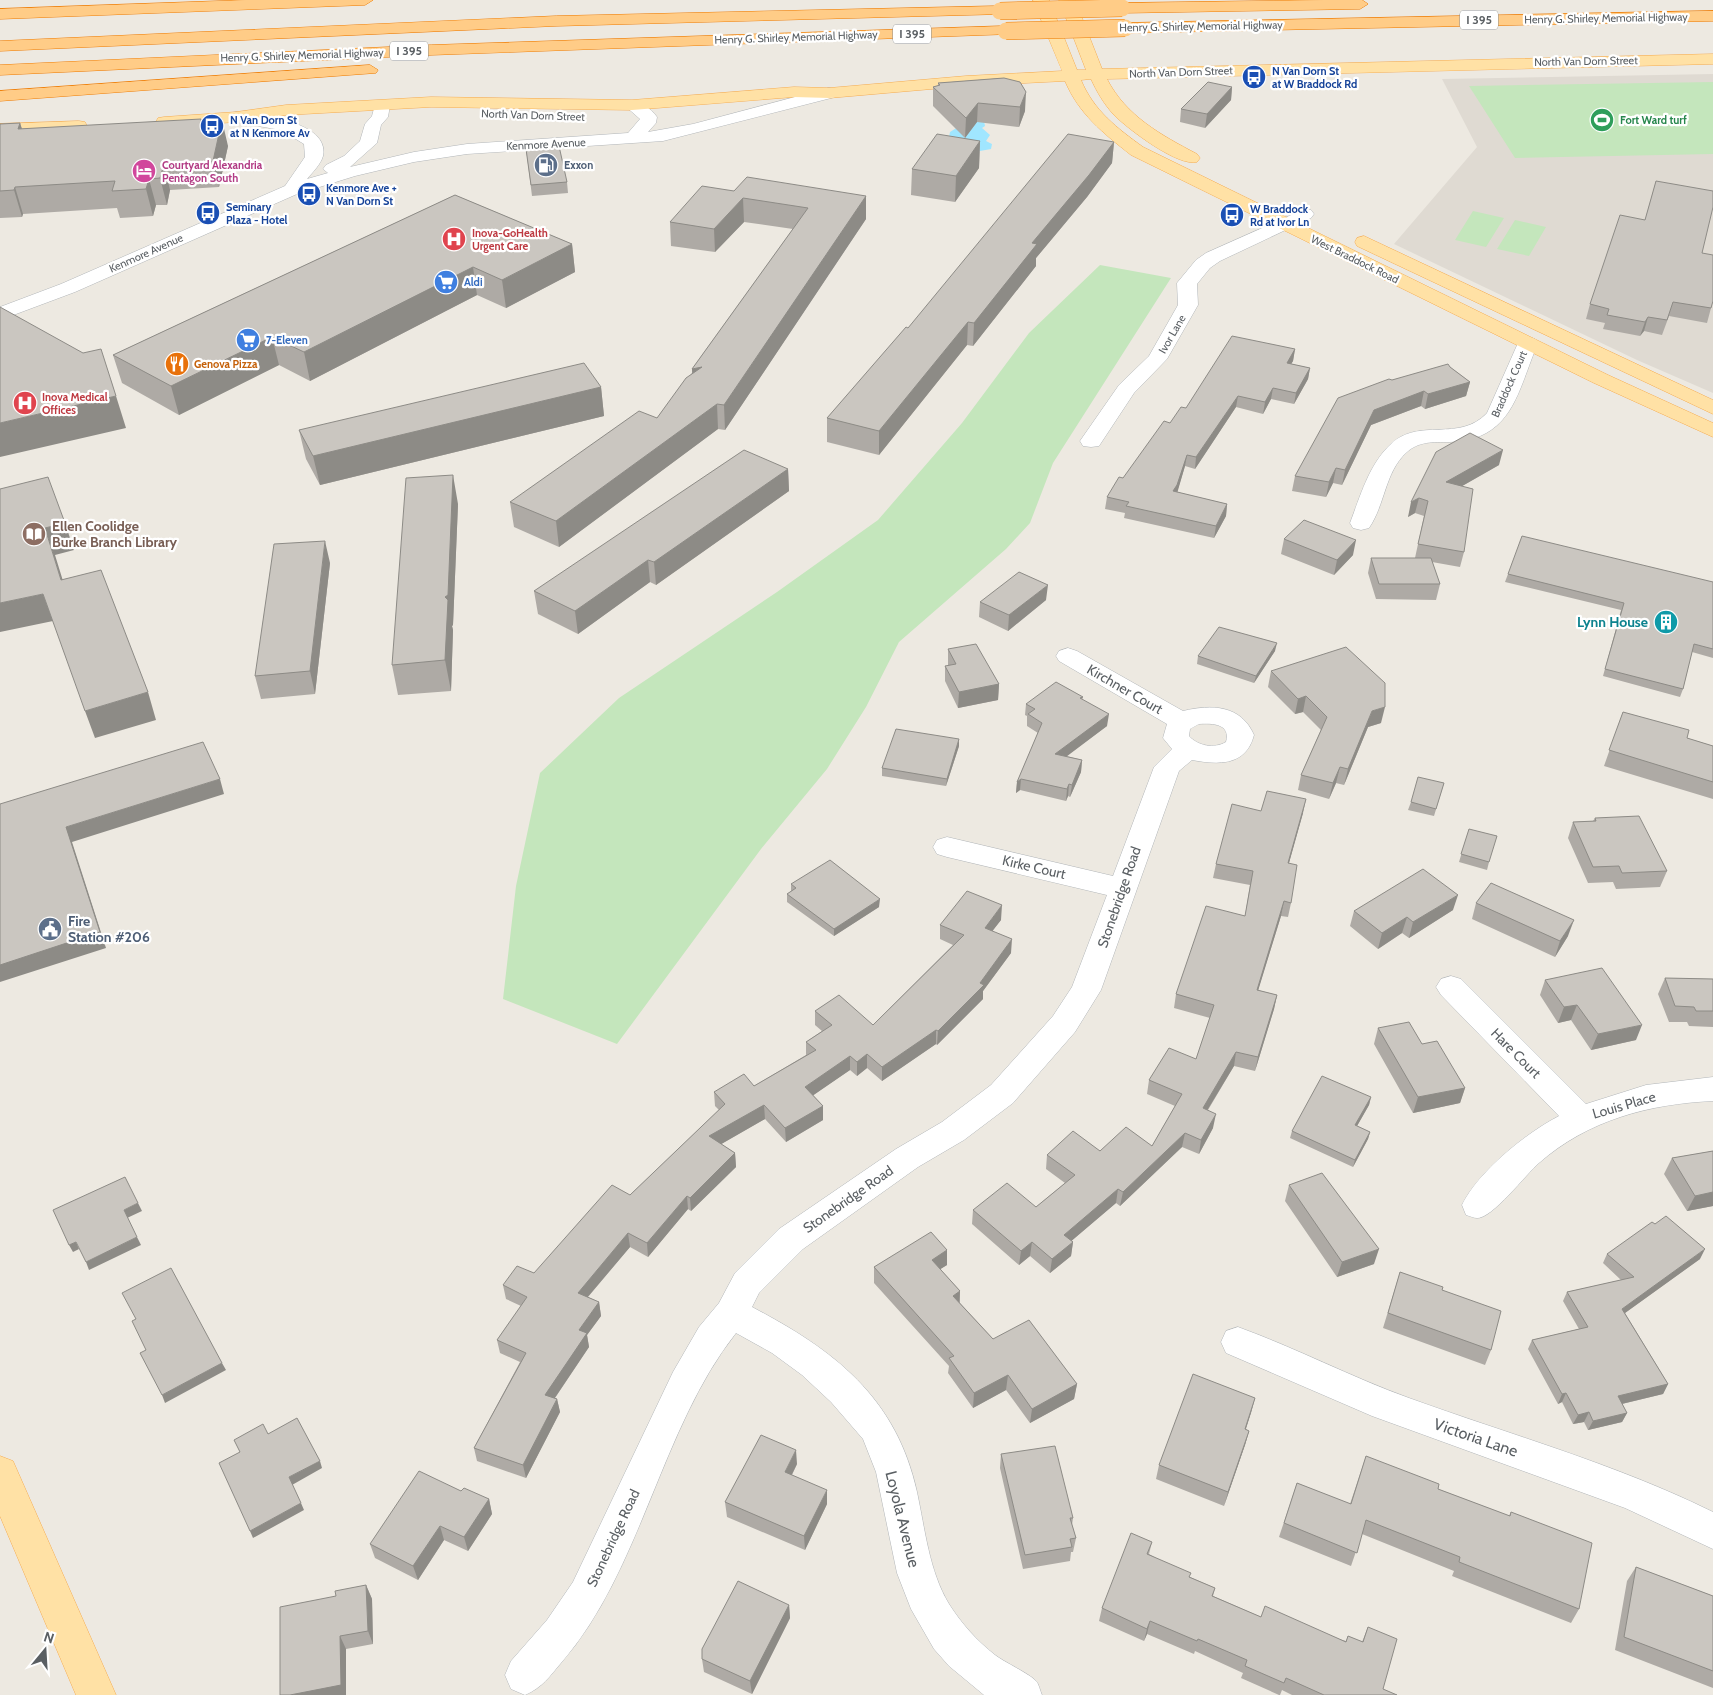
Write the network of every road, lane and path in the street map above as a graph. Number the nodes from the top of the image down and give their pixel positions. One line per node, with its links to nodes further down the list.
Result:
1 (30, 0): 2 (highway)
2 (59, 0)
3 (201, 0): 8 (highway)
4 (1041, 0): 26 (main road, West Braddock Road)
5 (1067, 0): 25 (main road)
6 (687, 3): 11 (highway)
7 (1376, 3): 12 (highway, bridge)
8 (238, 4): 9 (highway); 10 (highway); 13 (highway)
9 (0, 7)
10 (368, 7): 15 (highway)
11 (390, 13)
12 (909, 13): 19 (highway); 20 (highway)
13 (0, 14)
14 (1713, 16): 18 (highway, Henry G. Shirley Memorial Highway / I 395, bridge)
15 (84, 26)
16 (28, 29): 17 (highway)
17 (0, 31)
18 (818, 36): 22 (highway); 24 (highway, Henry G. Shirley Memorial Highway / I 395)
19 (0, 46)
20 (0, 55)
21 (1713, 59): 25 (main road, North Van Dorn Street)
22 (418, 66)
23 (388, 69): 28 (highway)
24 (0, 70)
25 (1097, 74): 26 (main road, North Van Dorn Street); 42 (main road)
26 (1071, 76): 27 (main road, North Van Dorn Street); 31 (main road, West Braddock Road)
27 (988, 80): 29 (main road, North Van Dorn Street); 31 (main road)
28 (156, 85): 30 (highway); 32 (highway)
29 (829, 93): 33 (main road, North Van Dorn Street); 35 (main road, North Van Dorn Street); 40 (street, Kenmore Avenue)
30 (0, 96)
31 (1082, 100): 44 (main road, West Braddock Road)
32 (0, 103)
33 (632, 105): 34 (main road, North Van Dorn Street); 35 (street)
34 (381, 111): 35 (main road, North Van Dorn Street); 36 (main road, North Van Dorn Street); 41 (street, Kenmore Avenue); 43 (street, Kenmore Avenue)
35 (647, 116): 40 (street)
36 (236, 117): 37 (main road, North Van Dorn Street); 43 (street)
37 (145, 123)
38 (98, 125): 39 (main road)
39 (0, 129)
40 (636, 138): 41 (street, Kenmore Avenue)
41 (338, 175): 43 (street, Kenmore Avenue)
42 (1238, 182)
43 (291, 190): 47 (street, Kenmore Avenue)
44 (1292, 214): 45 (main road, West Braddock Road); 48 (main road, West Braddock Road); 51 (street, Ivor Lane)
45 (1323, 222)
46 (1350, 235): 49 (main road, West Braddock Road)
47 (0, 314)
48 (1528, 343): 50 (main road, West Braddock Road); 52 (street, Braddock Court)
49 (1713, 408)
50 (1713, 431)
51 (1091, 441)
52 (1361, 523)
53 (1068, 656): 54 (street, Kirchner Court)
54 (1184, 736): 56 (street, Stonebridge Road)
55 (947, 846): 56 (street, Kirke Court)
56 (1122, 888): 61 (street, Stonebridge Road)
57 (1451, 987): 59 (street, Hare Court)
58 (1713, 1089): 59 (street, Louis Place)
59 (1580, 1119): 60 (street, Louis Place)
60 (1478, 1205)
61 (731, 1313): 65 (street, Stonebridge Road); 67 (street, Loyola Avenue)
62 (1238, 1342): 64 (street, Victoria Lane)
63 (0, 1473): 66 (main road)
64 (1713, 1531)
65 (524, 1675)
66 (96, 1695)
67 (1022, 1695)

